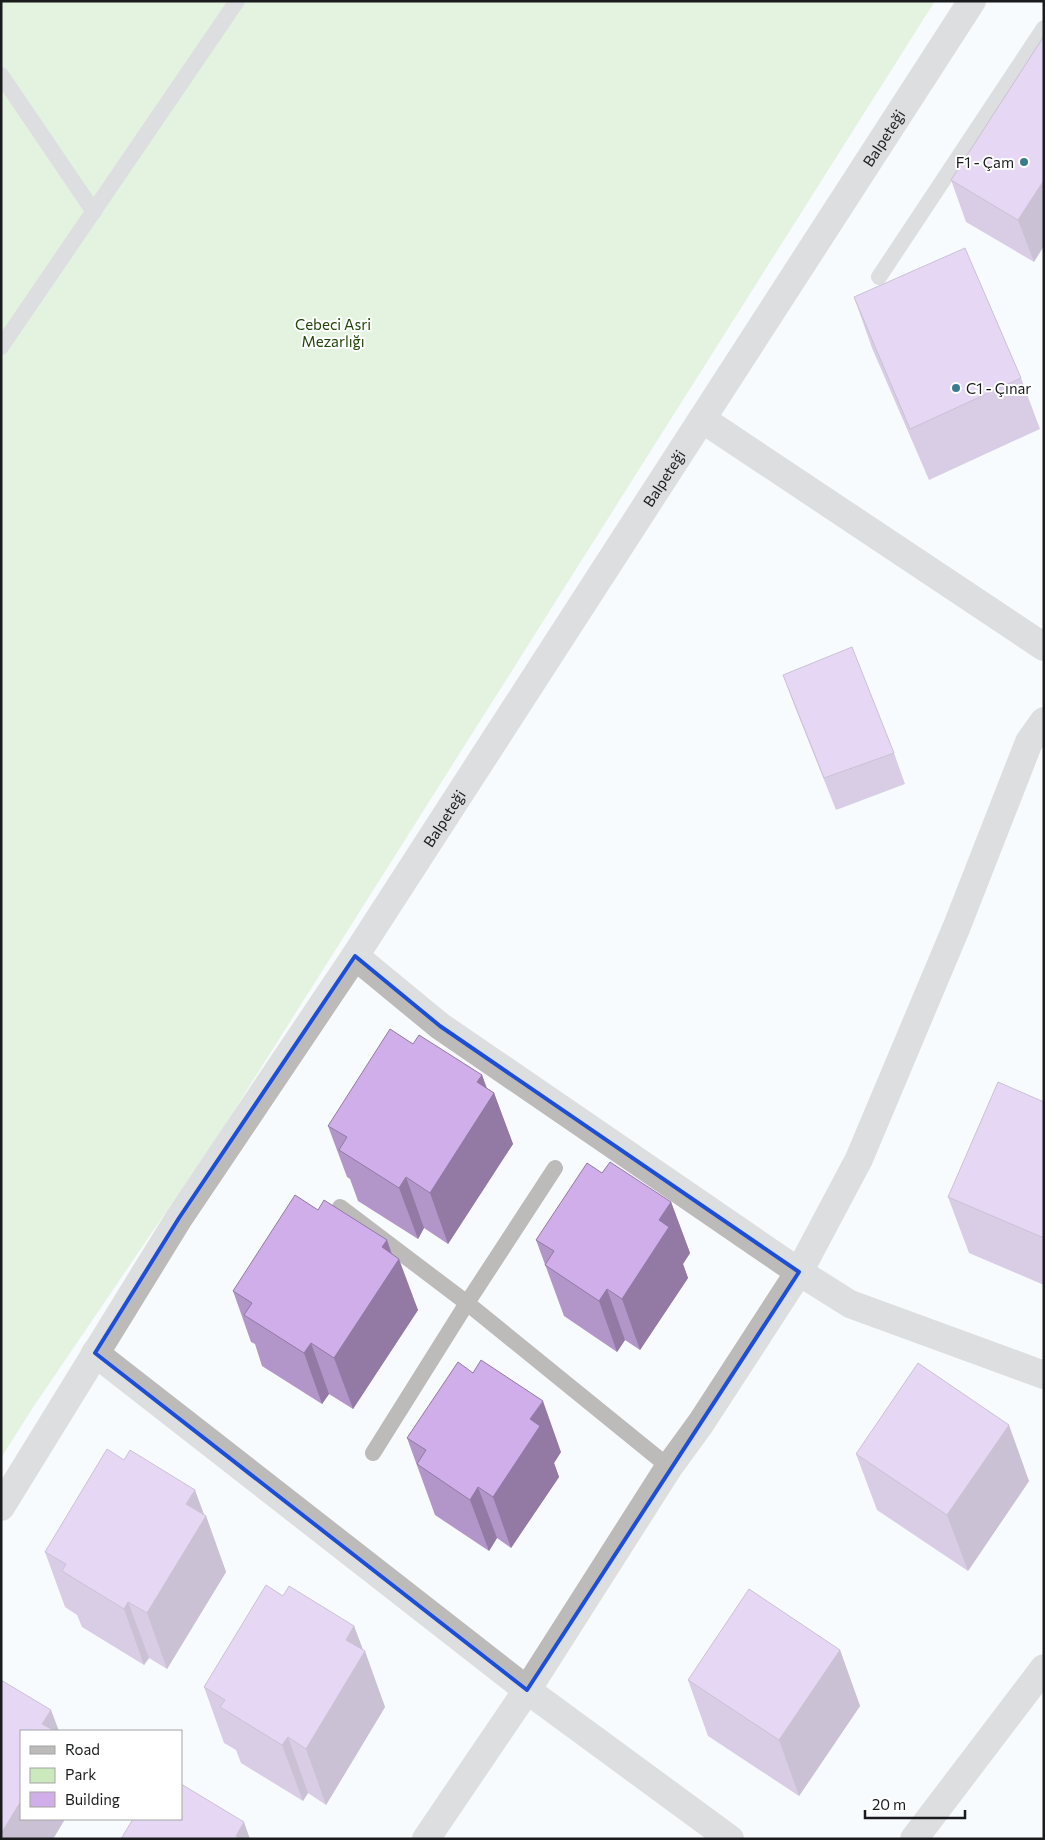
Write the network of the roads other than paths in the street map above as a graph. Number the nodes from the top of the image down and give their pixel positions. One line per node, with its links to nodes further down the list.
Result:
1 (237, 1): 5 (lane)
2 (972, 1): 8 (street, Balpeteği)
3 (1044, 28): 6 (lane)
4 (1, 75): 5 (lane)
5 (94, 212): 7 (lane)
6 (879, 277)
7 (1, 347)
8 (702, 419): 9 (street); 11 (street, Balpeteği)
9 (1044, 647)
10 (1044, 722): 14 (street)
11 (355, 956): 14 (street); 16 (street, Balpeteği)
12 (555, 1168): 15 (lane)
13 (340, 1207): 15 (lane)
14 (799, 1272): 17 (street); 19 (street)
15 (467, 1303): 18 (lane); 19 (lane)
16 (95, 1353): 20 (street, Balpeteği); 22 (street)
17 (1044, 1376)
18 (373, 1453)
19 (669, 1467): 22 (street)
20 (1, 1507)
21 (1044, 1668): 25 (street)
22 (527, 1690): 23 (street); 24 (street)
23 (426, 1839)
24 (730, 1839)
25 (914, 1839)

